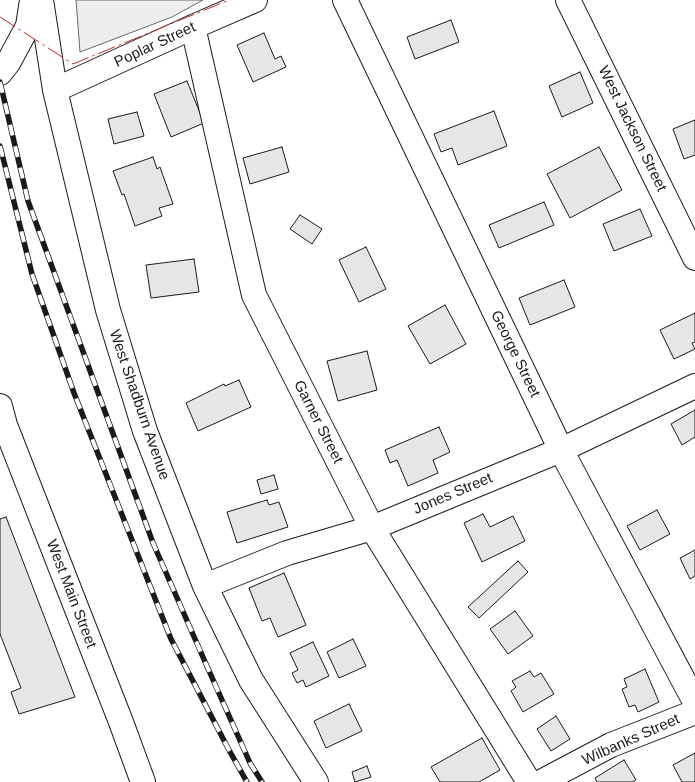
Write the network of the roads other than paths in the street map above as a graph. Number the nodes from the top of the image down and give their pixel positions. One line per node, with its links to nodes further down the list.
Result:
1 (32, 0): 7 (street)
2 (41, 0): 8 (street, West Shadburn Avenue)
3 (255, 0): 6 (street, Poplar Street)
4 (345, 0): 12 (street, George Street)
5 (568, 0): 9 (street, West Jackson Street)
6 (193, 27): 8 (street, Poplar Street); 13 (street, Garner Street)
7 (0, 73)
8 (55, 90): 14 (street, West Shadburn Avenue)
9 (695, 258)
10 (695, 386): 12 (street, Jones Street)
11 (0, 406): 17 (street, West Main Street)
12 (560, 450): 13 (street, Jones Street); 15 (street, George Street)
13 (372, 528): 14 (street, Jones Street); 19 (street, Garner Street)
14 (205, 586): 18 (street, West Shadburn Avenue)
15 (695, 702)
16 (695, 712): 20 (street, Wilbanks Street)
17 (143, 782)
18 (316, 782)
19 (529, 782)
20 (541, 782)

